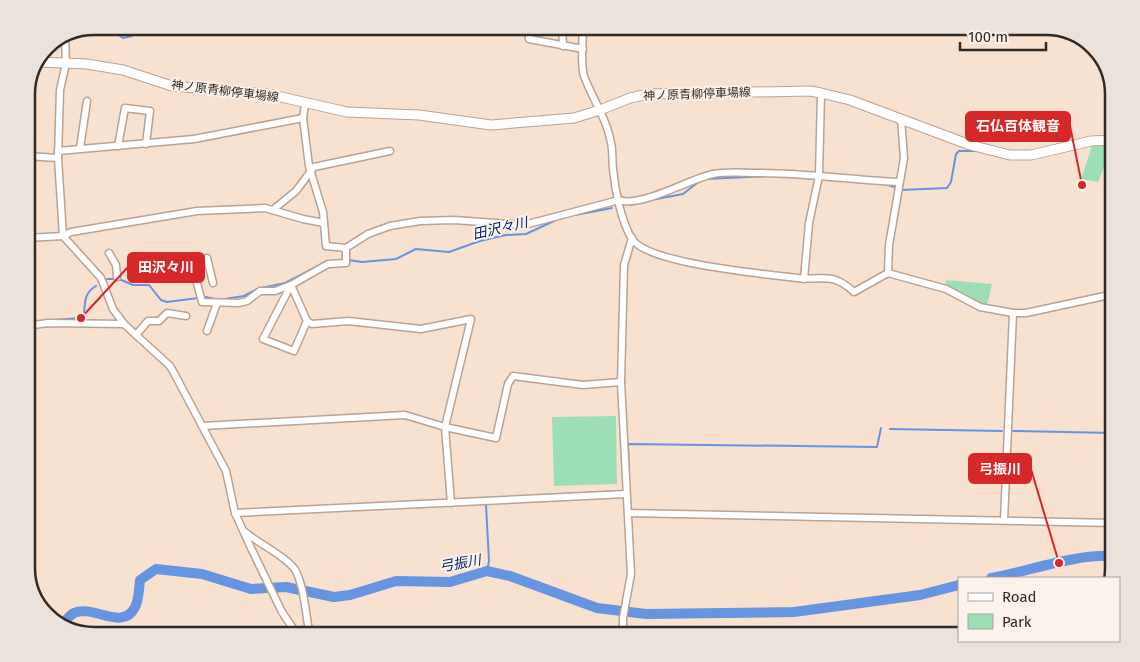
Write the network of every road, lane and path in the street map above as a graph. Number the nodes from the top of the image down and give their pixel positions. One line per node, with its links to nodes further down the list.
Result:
1 (529, 35): 5 (street)
2 (562, 35): 5 (street)
3 (583, 35): 6 (street)
4 (64, 43): 8 (street)
5 (562, 46): 6 (street)
6 (583, 49): 12 (street)
7 (44, 62): 8 (main road, 神ノ原青柳停車場線)
8 (66, 63): 11 (main road, 神ノ原青柳停車場線); 20 (street)
9 (821, 93): 12 (main road, 神ノ原青柳停車場線); 14 (main road, 神ノ原青柳停車場線); 23 (street)
10 (87, 101): 18 (street)
11 (305, 104): 12 (main road, 神ノ原青柳停車場線); 13 (street)
12 (600, 110): 25 (street)
13 (304, 118): 16 (street); 22 (street)
14 (901, 119): 15 (main road, 神ノ原青柳停車場線); 24 (street)
15 (1105, 140)
16 (146, 144): 17 (street); 17 (street)
17 (118, 146): 18 (street)
18 (80, 148): 20 (street)
19 (390, 150): 22 (street)
20 (58, 155): 21 (street); 28 (street)
21 (35, 156)
22 (310, 172): 26 (street); 27 (street)
23 (819, 178): 24 (street); 25 (street); 37 (street)
24 (899, 183): 35 (street)
25 (619, 200): 30 (street); 31 (street)
26 (274, 209): 27 (street); 28 (street)
27 (324, 223): 31 (street)
28 (63, 236): 29 (street); 45 (street)
29 (35, 238)
30 (632, 238): 37 (street); 49 (street)
31 (346, 248): 39 (street)
32 (109, 253): 36 (street)
33 (207, 258): 38 (street)
34 (193, 268): 41 (street)
35 (888, 272): 37 (street); 42 (street)
36 (117, 276)
37 (804, 278)
38 (213, 283)
39 (291, 285): 41 (street); 44 (street); 44 (street)
40 (1105, 296): 42 (street)
41 (217, 303): 47 (street)
42 (1013, 313): 56 (street)
43 (186, 316): 48 (street)
44 (307, 321): 51 (street)
45 (124, 324): 46 (street); 48 (street)
46 (35, 325)
47 (207, 331)
48 (136, 335): 50 (street)
49 (621, 382): 51 (street); 52 (street)
50 (202, 426): 51 (street); 54 (street)
51 (445, 427): 53 (street)
52 (626, 494): 53 (street); 55 (street)
53 (452, 503): 54 (street)
54 (234, 512): 58 (street)
55 (628, 514): 56 (street); 61 (street)
56 (1004, 520): 57 (street)
57 (1105, 523)
58 (242, 529): 59 (street); 60 (street)
59 (292, 627)
60 (309, 627)
61 (623, 627)

